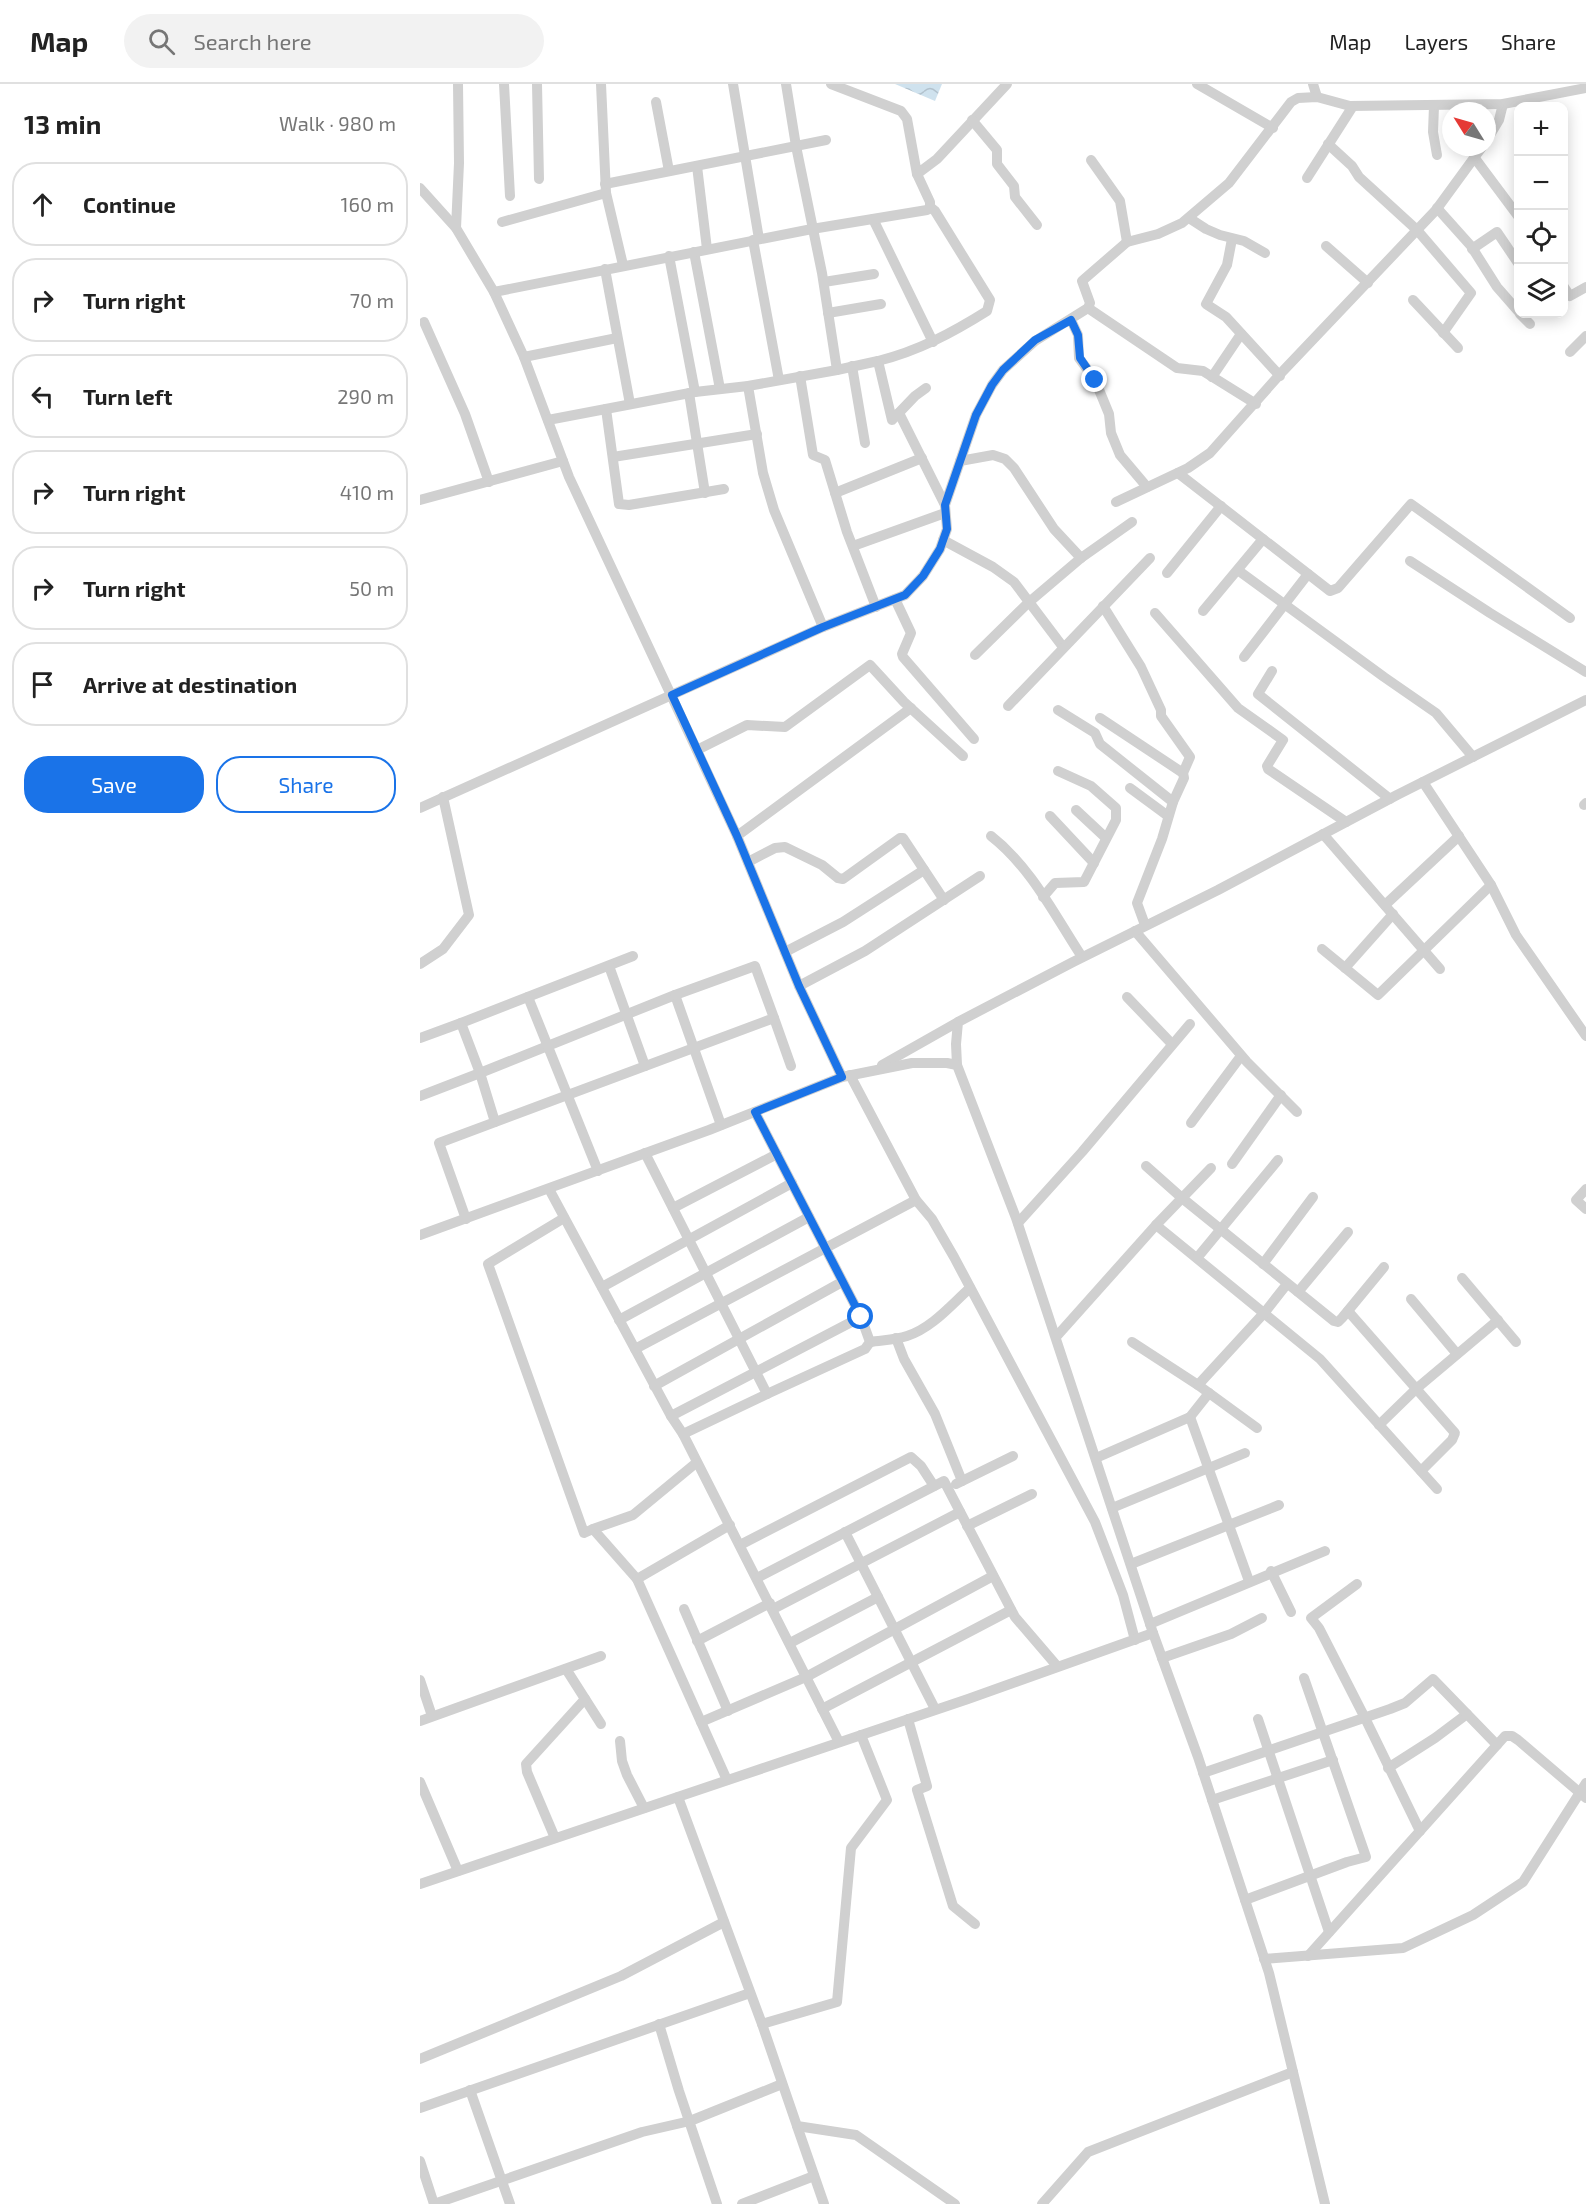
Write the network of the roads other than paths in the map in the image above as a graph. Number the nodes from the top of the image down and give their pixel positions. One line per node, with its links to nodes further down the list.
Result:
1 (458, 84): 43 (street)
2 (504, 84): 35 (street)
3 (537, 84): 32 (street)
4 (600, 84): 34 (street)
5 (733, 84): 25 (street)
6 (786, 84): 23 (street)
7 (831, 84): 30 (street)
8 (1007, 84): 18 (street)
9 (1197, 84): 20 (street)
10 (1313, 84): 13 (street)
11 (1563, 88): 12 (street); 15 (street)
12 (1586, 88)
13 (1317, 97): 16 (street); 20 (street)
14 (656, 102): 29 (street)
15 (1503, 104): 17 (street); 19 (street)
16 (1353, 106): 17 (street); 22 (street)
17 (1434, 106): 24 (street)
18 (972, 120): 30 (street); 42 (street)
19 (1496, 125)
20 (1273, 128): 39 (street)
21 (826, 140): 23 (street)
22 (1328, 144): 31 (street); 45 (street)
23 (796, 146): 25 (street); 44 (street)
24 (1437, 155)
25 (745, 156): 28 (street); 47 (street)
26 (1474, 157): 37 (street); 38 (street)
27 (1090, 160): 48 (street)
28 (697, 166): 29 (street); 50 (street)
29 (669, 171): 34 (street)
30 (917, 174): 36 (street)
31 (1307, 178)
32 (539, 179)
33 (420, 188): 43 (street)
34 (605, 189): 41 (street); 56 (street)
35 (510, 196)
36 (930, 207): 40 (street); 77 (street)
37 (1437, 208): 45 (street); 51 (street)
38 (1514, 211)
39 (1189, 218): 46 (street); 48 (street)
40 (873, 219): 44 (street); 77 (street)
41 (502, 222)
42 (1037, 225)
43 (456, 228): 62 (street)
44 (812, 229): 47 (street); 59 (street)
45 (1417, 230): 60 (street); 73 (street)
46 (1232, 239): 53 (street); 74 (street)
47 (756, 240): 50 (street); 87 (street)
48 (1127, 242): 67 (street)
49 (1326, 246): 60 (street)
50 (707, 249): 52 (street)
51 (1472, 249): 55 (street); 66 (street)
52 (694, 252): 54 (street); 90 (street)
53 (1265, 253)
54 (669, 256): 56 (street); 91 (street)
55 (1514, 257)
56 (623, 265): 57 (street)
57 (605, 269): 62 (street); 76 (street)
58 (874, 274): 59 (street)
59 (824, 282): 68 (street)
60 (1368, 283): 85 (street)
61 (1586, 287): 63 (street)
62 (494, 292): 80 (street)
63 (1568, 293)
64 (1413, 300): 73 (street)
65 (881, 304): 68 (street)
66 (1514, 305)
67 (1088, 308): 70 (street); 86 (street)
68 (828, 313): 83 (street)
69 (1525, 318): 72 (street)
70 (1071, 320): 102 (street); 106 (street)
71 (424, 322): 105 (street)
72 (1530, 324)
73 (1443, 333): 78 (street)
74 (1241, 334): 85 (street); 86 (street)
75 (1586, 336): 79 (street)
76 (618, 338): 80 (street); 92 (street)
77 (933, 342): 81 (street)
78 (1458, 348)
79 (1570, 352)
80 (524, 357): 96 (street)
81 (878, 361): 82 (street); 95 (street)
82 (852, 366): 83 (street); 98 (street)
83 (837, 370): 84 (street)
84 (800, 376): 87 (street); 109 (street)
85 (1280, 376): 93 (street)
86 (1212, 377): 93 (street)
87 (779, 380): 88 (street)
88 (748, 386): 90 (street); 97 (street)
89 (926, 388): 95 (street)
90 (720, 389): 91 (street)
91 (692, 393): 92 (street); 99 (street)
92 (630, 404): 94 (street)
93 (1256, 404): 104 (street)
94 (606, 409): 96 (street); 100 (street)
95 (899, 413): 101 (street)
96 (548, 420): 103 (street)
97 (757, 434): 99 (street); 132 (street)
98 (865, 442)
99 (697, 444): 100 (street); 108 (street)
100 (613, 457): 108 (street)
101 (922, 458): 109 (street); 113 (street)
102 (960, 460): 113 (street); 118 (street)
103 (563, 461): 105 (street); 138 (street)
104 (1178, 473): 106 (street); 112 (street)
105 (489, 482): 110 (street)
106 (1147, 487): 111 (street)
107 (724, 489): 108 (street)
108 (705, 492)
109 (835, 493): 117 (street)
110 (420, 500)
111 (1116, 502)
112 (1221, 506): 115 (street); 122 (street)
113 (945, 509): 116 (street); 117 (street)
114 (1132, 522): 118 (street)
115 (1263, 539): 121 (street); 123 (street)
116 (943, 540): 124 (street); 125 (street)
117 (853, 546): 128 (street)
118 (1081, 558): 125 (street)
119 (1150, 558): 127 (street)
120 (1410, 561): 137 (street)
121 (1239, 571): 126 (street); 129 (street)
122 (1167, 573)
123 (1308, 574): 126 (street); 131 (street)
124 (895, 599): 128 (street); 144 (street)
125 (1028, 603): 133 (street); 134 (street)
126 (1284, 605): 135 (street); 147 (street)
127 (1103, 606): 133 (street); 149 (street)
128 (876, 607): 132 (street)
129 (1203, 611)
130 (1155, 613): 159 (street)
131 (1569, 618)
132 (823, 627): 138 (street)
133 (1063, 647): 140 (street)
134 (975, 655)
135 (1244, 657)
136 (1272, 670): 153 (street)
137 (1586, 672)
138 (672, 695): 145 (street); 152 (street)
139 (1586, 700): 147 (street)
140 (1008, 706)
141 (911, 708): 145 (street); 146 (street); 161 (street)
142 (1059, 710): 154 (street)
143 (1100, 718): 149 (street)
144 (974, 738)
145 (697, 750): 161 (street)
146 (963, 756)
147 (1473, 757): 150 (street)
148 (1058, 771): 164 (street)
149 (1183, 773): 154 (street)
150 (1423, 782): 153 (street); 163 (street)
151 (1130, 788): 158 (street)
152 (443, 797): 155 (street); 180 (street)
153 (1390, 799): 159 (street)
154 (1173, 801): 158 (street)
155 (420, 808)
156 (1076, 810): 164 (street)
157 (1050, 816): 166 (street)
158 (1168, 816): 174 (street)
159 (1346, 822): 160 (street)
160 (1323, 834): 172 (street); 174 (street)
161 (737, 836): 165 (street)
162 (991, 836): 170 (street)
163 (1459, 836): 169 (street); 172 (street)
164 (1107, 838): 166 (street)
165 (747, 862): 167 (street); 177 (street)
166 (1094, 863): 170 (street)
167 (924, 870): 171 (street); 177 (street)
168 (980, 876): 171 (street)
169 (1491, 885): 176 (street); 193 (street)
170 (1043, 897): 179 (street)
171 (944, 900): 184 (street)
172 (1385, 905): 173 (street)
173 (1393, 915): 176 (street); 182 (street)
174 (1140, 928): 179 (street); 198 (street)
175 (1322, 949): 182 (street)
176 (1423, 950): 182 (street); 183 (street)
177 (785, 952): 184 (street)
178 (633, 956): 181 (street)
179 (1082, 957): 190 (street)
180 (420, 964)
181 (609, 966): 186 (street); 188 (street)
182 (1345, 968)
183 (1440, 969)
184 (799, 986): 204 (street)
185 (675, 995): 188 (street); 189 (street); 197 (street)
186 (528, 997): 191 (street); 196 (street)
187 (1127, 997): 195 (street)
188 (627, 1014): 196 (street); 200 (street)
189 (774, 1018): 197 (street); 201 (street)
190 (958, 1022): 199 (street); 202 (street)
191 (461, 1023): 194 (street); 203 (street)
192 (1190, 1024): 195 (street)
193 (1586, 1036)
194 (420, 1038)
195 (1173, 1044): 231 (street)
196 (547, 1046): 203 (street); 205 (street)
197 (694, 1048): 200 (street); 212 (street)
198 (1241, 1056): 206 (street); 211 (street)
199 (957, 1065): 202 (street); 231 (street)
200 (645, 1066): 205 (street)
201 (791, 1066)
202 (875, 1069): 204 (street)
203 (480, 1072): 207 (street); 210 (street)
204 (846, 1076): 208 (street); 225 (street)
205 (567, 1095): 210 (street); 219 (street)
206 (1281, 1095): 209 (street); 216 (street)
207 (420, 1096)
208 (755, 1112): 212 (street); 214 (street)
209 (1297, 1112)
210 (495, 1122): 230 (street)
211 (1191, 1123)
212 (721, 1125): 213 (street)
213 (645, 1154): 219 (street); 226 (street)
214 (777, 1154): 220 (street); 226 (street)
215 (1278, 1160): 233 (street)
216 (1232, 1164)
217 (1146, 1166): 224 (street)
218 (1211, 1168): 224 (street)
219 (598, 1171): 221 (street)
220 (792, 1183): 228 (street); 236 (street)
221 (549, 1189): 229 (street); 230 (street)
222 (1586, 1190): 227 (street)
223 (1313, 1197): 239 (street)
224 (1182, 1198): 232 (street); 233 (street)
225 (916, 1200): 237 (street); 246 (street)
226 (673, 1208): 236 (street)
227 (1586, 1209)
228 (809, 1217): 237 (street); 241 (street)
229 (564, 1218): 245 (street); 291 (street)
230 (466, 1219): 235 (street)
231 (1018, 1223): 255 (street)
232 (1156, 1225): 238 (street); 255 (street)
233 (1221, 1230): 238 (street); 239 (street)
234 (1348, 1232): 247 (street)
235 (420, 1235)
236 (689, 1240): 241 (street); 245 (street)
237 (825, 1248): 243 (street); 249 (street)
238 (1197, 1258): 251 (street)
239 (1263, 1264): 244 (street)
240 (1384, 1267): 250 (street)
241 (706, 1273): 249 (street); 253 (street)
242 (1462, 1278): 254 (street)
243 (842, 1282): 252 (street); 257 (street)
244 (1287, 1284): 247 (street); 251 (street)
245 (602, 1287): 253 (street)
246 (970, 1288): 256 (street); 311 (street)
247 (1298, 1292): 250 (street)
248 (1411, 1299): 262 (street)
249 (721, 1303): 257 (street); 261 (street)
250 (1348, 1311): 266 (street)
251 (1265, 1312): 264 (street); 271 (street)
252 (861, 1317): 258 (street); 263 (street)
253 (619, 1320): 261 (street)
254 (1498, 1320): 260 (street); 262 (street)
255 (1056, 1337): 276 (street)
256 (896, 1338): 258 (street); 280 (street)
257 (739, 1339): 263 (street); 265 (street)
258 (870, 1342): 268 (street)
259 (1132, 1342): 264 (street)
260 (1516, 1342)
261 (635, 1349): 265 (street)
262 (1457, 1354): 266 (street)
263 (756, 1372): 268 (street); 269 (street)
264 (1198, 1385): 267 (street)
265 (654, 1386): 269 (street)
266 (1416, 1389): 271 (street); 279 (street)
267 (1209, 1393): 270 (street); 272 (street)
268 (767, 1394): 273 (street)
269 (671, 1416): 273 (street)
270 (1190, 1417): 276 (street); 278 (street)
271 (1379, 1425): 279 (street)
272 (1257, 1428)
273 (683, 1434): 277 (street)
274 (1245, 1453): 278 (street)
275 (1013, 1456): 280 (street)
276 (1095, 1458): 286 (street)
277 (696, 1463): 288 (street); 291 (street)
278 (1208, 1468): 286 (street); 289 (street)
279 (1421, 1471): 283 (street)
280 (962, 1481): 282 (street)
281 (934, 1486): 282 (street); 292 (street); 293 (street)
282 (948, 1488): 287 (street)
283 (1437, 1489)
284 (1032, 1494): 290 (street)
285 (1279, 1505): 289 (street)
286 (1112, 1508): 296 (street)
287 (960, 1512): 290 (street); 295 (street)
288 (730, 1525): 293 (street); 300 (street)
289 (1229, 1525): 296 (street); 301 (street)
290 (967, 1526): 298 (street)
291 (593, 1529): 300 (street)
292 (845, 1532): 295 (street); 299 (street)
293 (740, 1545): 299 (street)
294 (1325, 1551): 297 (street)
295 (861, 1564): 303 (street); 304 (street)
296 (1131, 1564): 309 (street)
297 (1271, 1571): 301 (street); 307 (street)
298 (993, 1576): 306 (street); 310 (street)
299 (757, 1578): 304 (street)
300 (637, 1579): 332 (street)
301 (1249, 1581): 309 (street)
302 (1357, 1584): 328 (street)
303 (878, 1597): 310 (street); 313 (street)
304 (771, 1606): 312 (street); 313 (street)
305 (684, 1609): 312 (street)
306 (1011, 1610): 316 (street); 317 (street)
307 (1291, 1612)
308 (1262, 1618): 315 (street)
309 (1152, 1628): 311 (street); 315 (street)
310 (895, 1630): 316 (street); 319 (street)
311 (1135, 1640): 317 (street)
312 (698, 1641): 325 (street)
313 (790, 1644): 319 (street)
314 (602, 1656): 318 (street)
315 (1162, 1658): 342 (street)
316 (912, 1663): 323 (street); 324 (street)
317 (1057, 1666): 324 (street)
318 (566, 1669): 322 (street); 327 (street)
319 (806, 1677): 323 (street); 325 (street)
320 (1304, 1678): 334 (street)
321 (420, 1680): 327 (street)
322 (585, 1699): 333 (street); 352 (street)
323 (822, 1709): 337 (street)
324 (936, 1710): 329 (street)
325 (728, 1711): 332 (street)
326 (1467, 1714): 328 (street); 338 (street); 341 (street)
327 (432, 1716): 331 (street)
328 (1365, 1718): 334 (street); 341 (street)
329 (908, 1719): 335 (street); 358 (street)
330 (1258, 1719): 339 (street)
331 (420, 1721)
332 (701, 1722): 344 (street)
333 (601, 1724)
334 (1323, 1732): 339 (street); 340 (street)
335 (861, 1735): 337 (street); 364 (street)
336 (620, 1741): 350 (street)
337 (839, 1742): 344 (street)
338 (1497, 1745): 347 (street); 351 (street)
339 (1268, 1751): 342 (street); 343 (street)
340 (1333, 1760): 343 (street); 354 (street)
341 (1388, 1768): 351 (street)
342 (1203, 1773): 349 (street)
343 (1277, 1779): 349 (street); 354 (street)
344 (727, 1780): 348 (street)
345 (420, 1782): 353 (street)
346 (1586, 1784): 347 (street)
347 (1583, 1796): 360 (street)
348 (678, 1797): 350 (street); 357 (street)
349 (1212, 1800): 356 (street)
350 (644, 1808): 352 (street)
351 (1420, 1831): 359 (street)
352 (555, 1838): 353 (street)
353 (458, 1871): 355 (street)
354 (1309, 1876): 356 (street); 359 (street)
355 (420, 1884)
356 (1245, 1900): 361 (street)
357 (724, 1922): 362 (street); 365 (street)
358 (975, 1924)
359 (1329, 1932): 360 (street)
360 (1308, 1956): 361 (street)
361 (1264, 1959): 366 (street)
362 (750, 1993): 363 (street); 364 (street)
363 (659, 2024): 368 (street); 370 (street)
364 (762, 2024): 367 (street)
365 (420, 2059)
366 (1293, 2072): 381 (street); 382 (street)
367 (782, 2084): 370 (street); 371 (street)
368 (470, 2090): 369 (street); 374 (street)
369 (420, 2108)
370 (690, 2121): 374 (street); 377 (street)
371 (797, 2126): 373 (street); 380 (street)
372 (420, 2162): 375 (street)
373 (814, 2176): 378 (street); 379 (street)
374 (501, 2181): 375 (street); 376 (street)
375 (434, 2204)
376 (510, 2204)
377 (717, 2204)
378 (742, 2204)
379 (824, 2204)
380 (955, 2204)
381 (1042, 2204)
382 (1325, 2204)

